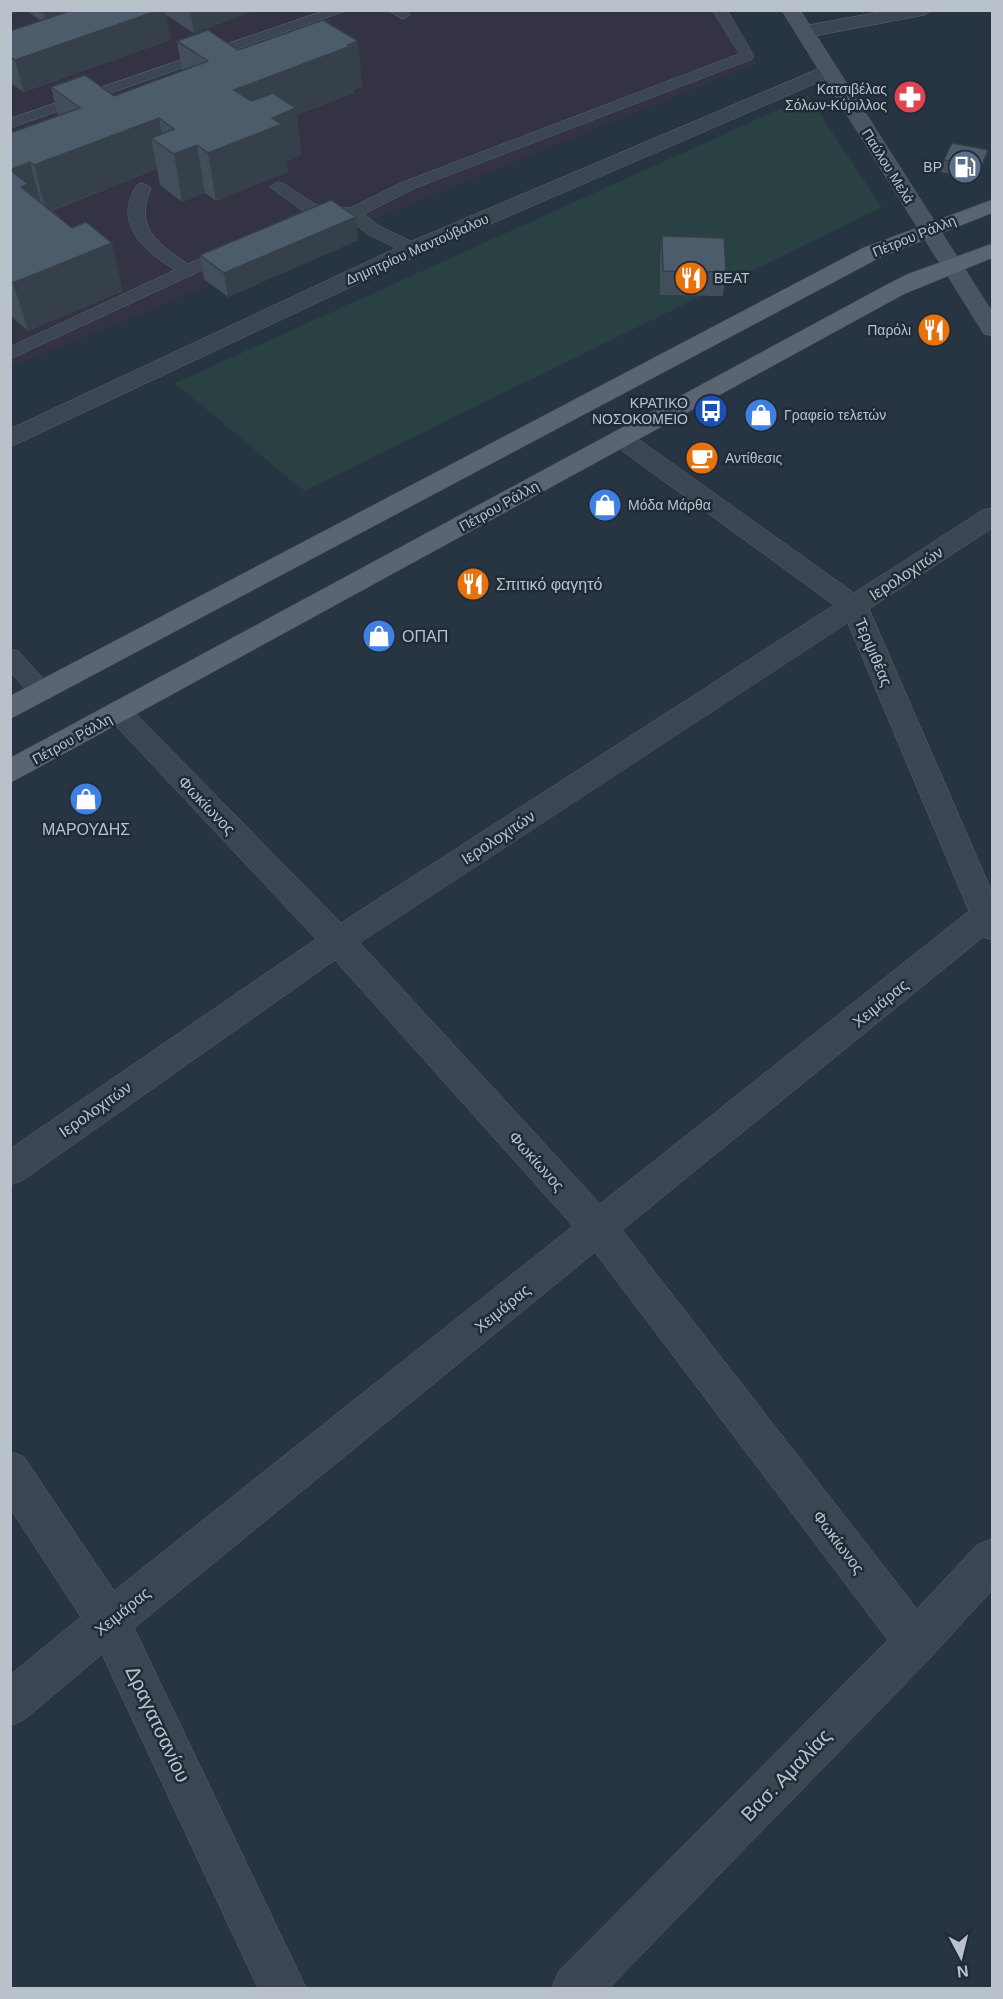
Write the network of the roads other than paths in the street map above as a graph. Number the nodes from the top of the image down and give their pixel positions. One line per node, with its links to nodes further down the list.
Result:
1 (341, 10): 7 (lane)
2 (720, 10): 12 (lane)
3 (790, 10): 5 (main road, Παύλου Μελά)
4 (924, 10): 5 (street)
5 (804, 32): 6 (main road, Παύλου Μελά)
6 (828, 71): 14 (main road, Παύλου Μελά); 16 (street, Δημητρίου Μαντούβαλου)
7 (10, 124)
8 (278, 187): 11 (lane)
9 (143, 188): 19 (lane)
10 (993, 206): 14 (main road, Πέτρου Ράλλη)
11 (312, 210): 12 (lane); 13 (lane)
12 (353, 213): 16 (lane)
13 (291, 220)
14 (928, 229): 18 (main road, Παύλου Μελά); 27 (main road, Πέτρου Ράλλη)
15 (250, 240): 19 (lane)
16 (413, 249): 22 (street, Δημητρίου Μαντούβαλου)
17 (993, 251): 18 (main road, Πέτρου Ράλλη)
18 (951, 266): 20 (main road, Παύλου Μελά); 23 (main road, Πέτρου Ράλλη)
19 (188, 271): 21 (lane)
20 (993, 328)
21 (10, 354)
22 (10, 439)
23 (622, 439): 25 (street, Τερψιθέας); 29 (main road, Πέτρου Ράλλη)
24 (993, 516): 25 (street, Ιερολοχιτών)
25 (854, 606): 31 (street, Τερψιθέας); 32 (street, Ιερολοχιτών)
26 (10, 656): 27 (lane)
27 (42, 692): 28 (main road, Πέτρου Ράλλη)
28 (10, 709)
29 (118, 714): 30 (main road, Πέτρου Ράλλη); 32 (street, Φωκίωνος)
30 (10, 772)
31 (991, 918): 34 (street, Χειμάρας)
32 (338, 940): 33 (street, Ιερολοχιτών); 34 (street, Φωκίωνος)
33 (10, 1169)
34 (600, 1230): 37 (street, Χειμάρας); 38 (street, Φωκίωνος)
35 (10, 1471): 37 (street, Δραγατσανίου)
36 (993, 1560): 38 (street, Βασ. Αμαλίας)
37 (109, 1621): 39 (street, Χειμάρας); 40 (street, Δραγατσανίου)
38 (916, 1642): 41 (street, Βασ. Αμαλίας)
39 (10, 1704)
40 (282, 1989)
41 (576, 1989)

